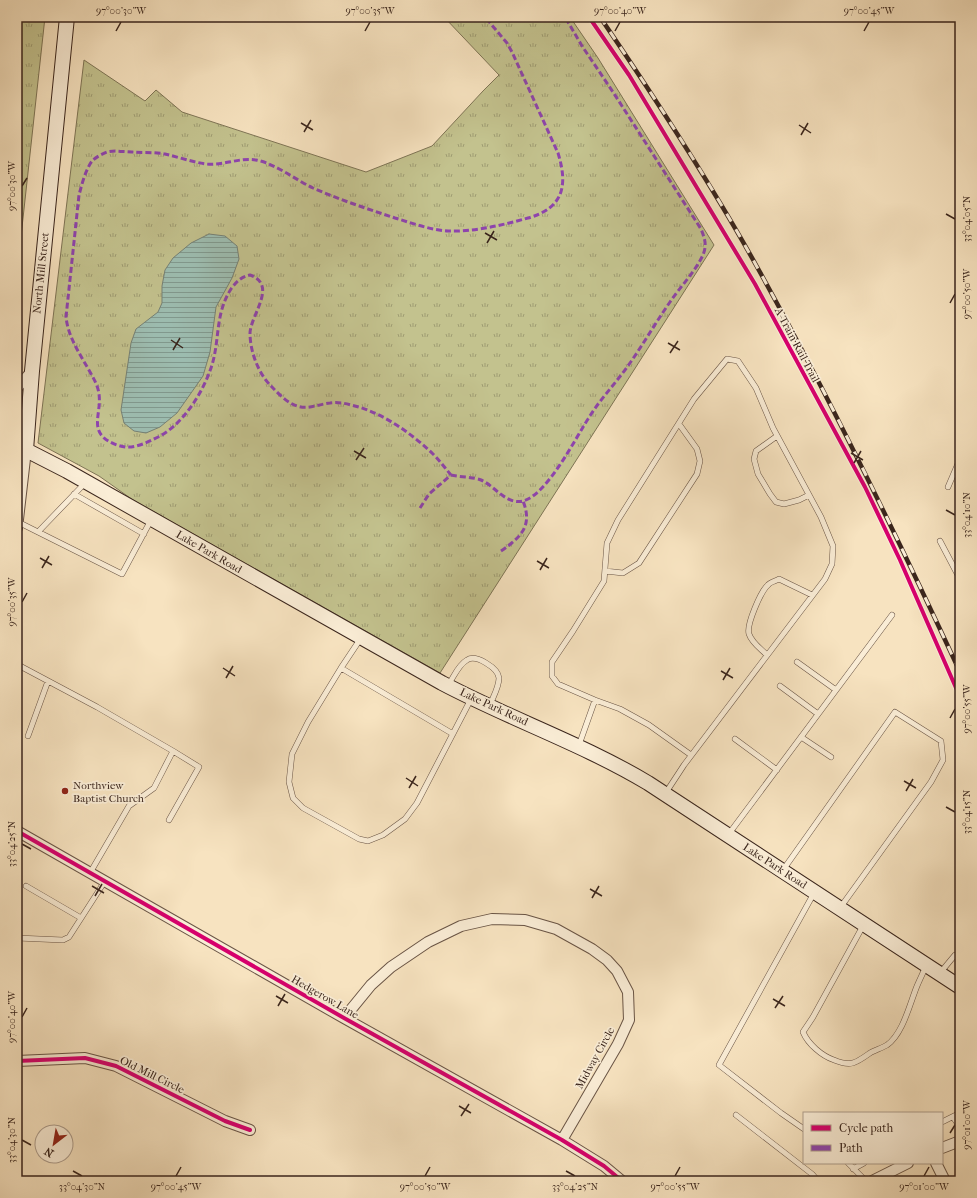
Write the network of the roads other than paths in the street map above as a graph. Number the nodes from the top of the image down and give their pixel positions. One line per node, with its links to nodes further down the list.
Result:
1 (67, 17): 2 (main road, North Mill Street)
2 (32, 371): 3 (street); 6 (main road, North Mill Street)
3 (17, 388)
4 (679, 424): 5 (lane); 17 (lane); 17 (lane)
5 (777, 436): 11 (lane); 11 (lane)
6 (22, 447): 8 (main road, Lake Park Road); 13 (street, North Mill Street)
7 (960, 459): 9 (lane)
8 (86, 482): 10 (lane); 12 (main road, Lake Park Road)
9 (948, 487)
10 (74, 494): 14 (lane); 15 (lane)
11 (809, 495): 19 (lane)
12 (152, 519): 15 (lane); 21 (main road, Lake Park Road)
13 (17, 525): 14 (lane)
14 (38, 532): 15 (lane)
15 (144, 534)
16 (940, 541): 18 (lane)
17 (605, 571): 31 (lane)
18 (960, 579)
19 (812, 595): 22 (lane); 22 (lane)
20 (892, 615): 29 (lane)
21 (361, 638): 25 (lane); 27 (main road, Lake Park Road)
22 (767, 655): 40 (lane)
23 (797, 662): 29 (lane)
24 (17, 667): 26 (lane)
25 (341, 668): 34 (lane); 34 (lane)
26 (48, 681): 35 (lane); 39 (lane)
27 (448, 686): 30 (main road, Lake Park Road); 32 (lane)
28 (780, 686): 33 (lane)
29 (836, 690): 33 (lane)
30 (471, 698): 32 (main road, Lake Park Road); 34 (lane)
31 (594, 700): 38 (lane); 40 (lane)
32 (489, 706): 38 (main road, Lake Park Road)
33 (818, 714): 36 (lane)
34 (453, 734)
35 (28, 736)
36 (801, 737): 41 (lane); 42 (lane)
37 (735, 739): 42 (lane)
38 (578, 746): 43 (main road, Lake Park Road)
39 (172, 751): 44 (lane); 48 (lane)
40 (691, 755): 43 (lane)
41 (831, 757)
42 (777, 770): 46 (lane)
43 (665, 794): 46 (main road, Lake Park Road)
44 (169, 820)
45 (17, 831): 48 (street, Hedgerow Lane)
46 (728, 836): 47 (main road, Lake Park Road)
47 (782, 871): 51 (main road, Lake Park Road); 52 (lane)
48 (90, 873): 49 (street, Hedgerow Lane)
49 (105, 881): 53 (lane); 60 (street, Hedgerow Lane)
50 (26, 886): 53 (lane)
51 (815, 892): 52 (main road, Lake Park Road); 67 (lane)
52 (840, 908): 54 (main road, Lake Park Road)
53 (81, 918): 55 (lane)
54 (864, 924): 57 (main road, Lake Park Road); 57 (lane)
55 (17, 938)
56 (960, 953): 58 (lane)
57 (927, 965): 58 (main road, Lake Park Road)
58 (939, 973): 59 (main road, Lake Park Road)
59 (960, 987)
60 (344, 1018): 69 (street, Hedgerow Lane); 69 (street, Midway Circle)
61 (17, 1061): 68 (street, Old Mill Circle)
62 (960, 1113): 64 (lane)
63 (736, 1115): 78 (lane)
64 (953, 1116): 65 (lane); 66 (lane)
65 (943, 1121)
66 (960, 1127)
67 (803, 1128)
68 (250, 1130)
69 (562, 1140): 77 (street, Hedgerow Lane)
70 (960, 1141): 71 (street)
71 (943, 1148)
72 (849, 1164): 76 (lane)
73 (862, 1164): 76 (lane)
74 (906, 1164): 80 (street)
75 (936, 1164): 81 (street)
76 (853, 1168): 79 (lane)
77 (622, 1181)
78 (818, 1181)
79 (866, 1181)
80 (872, 1181)
81 (945, 1181)

